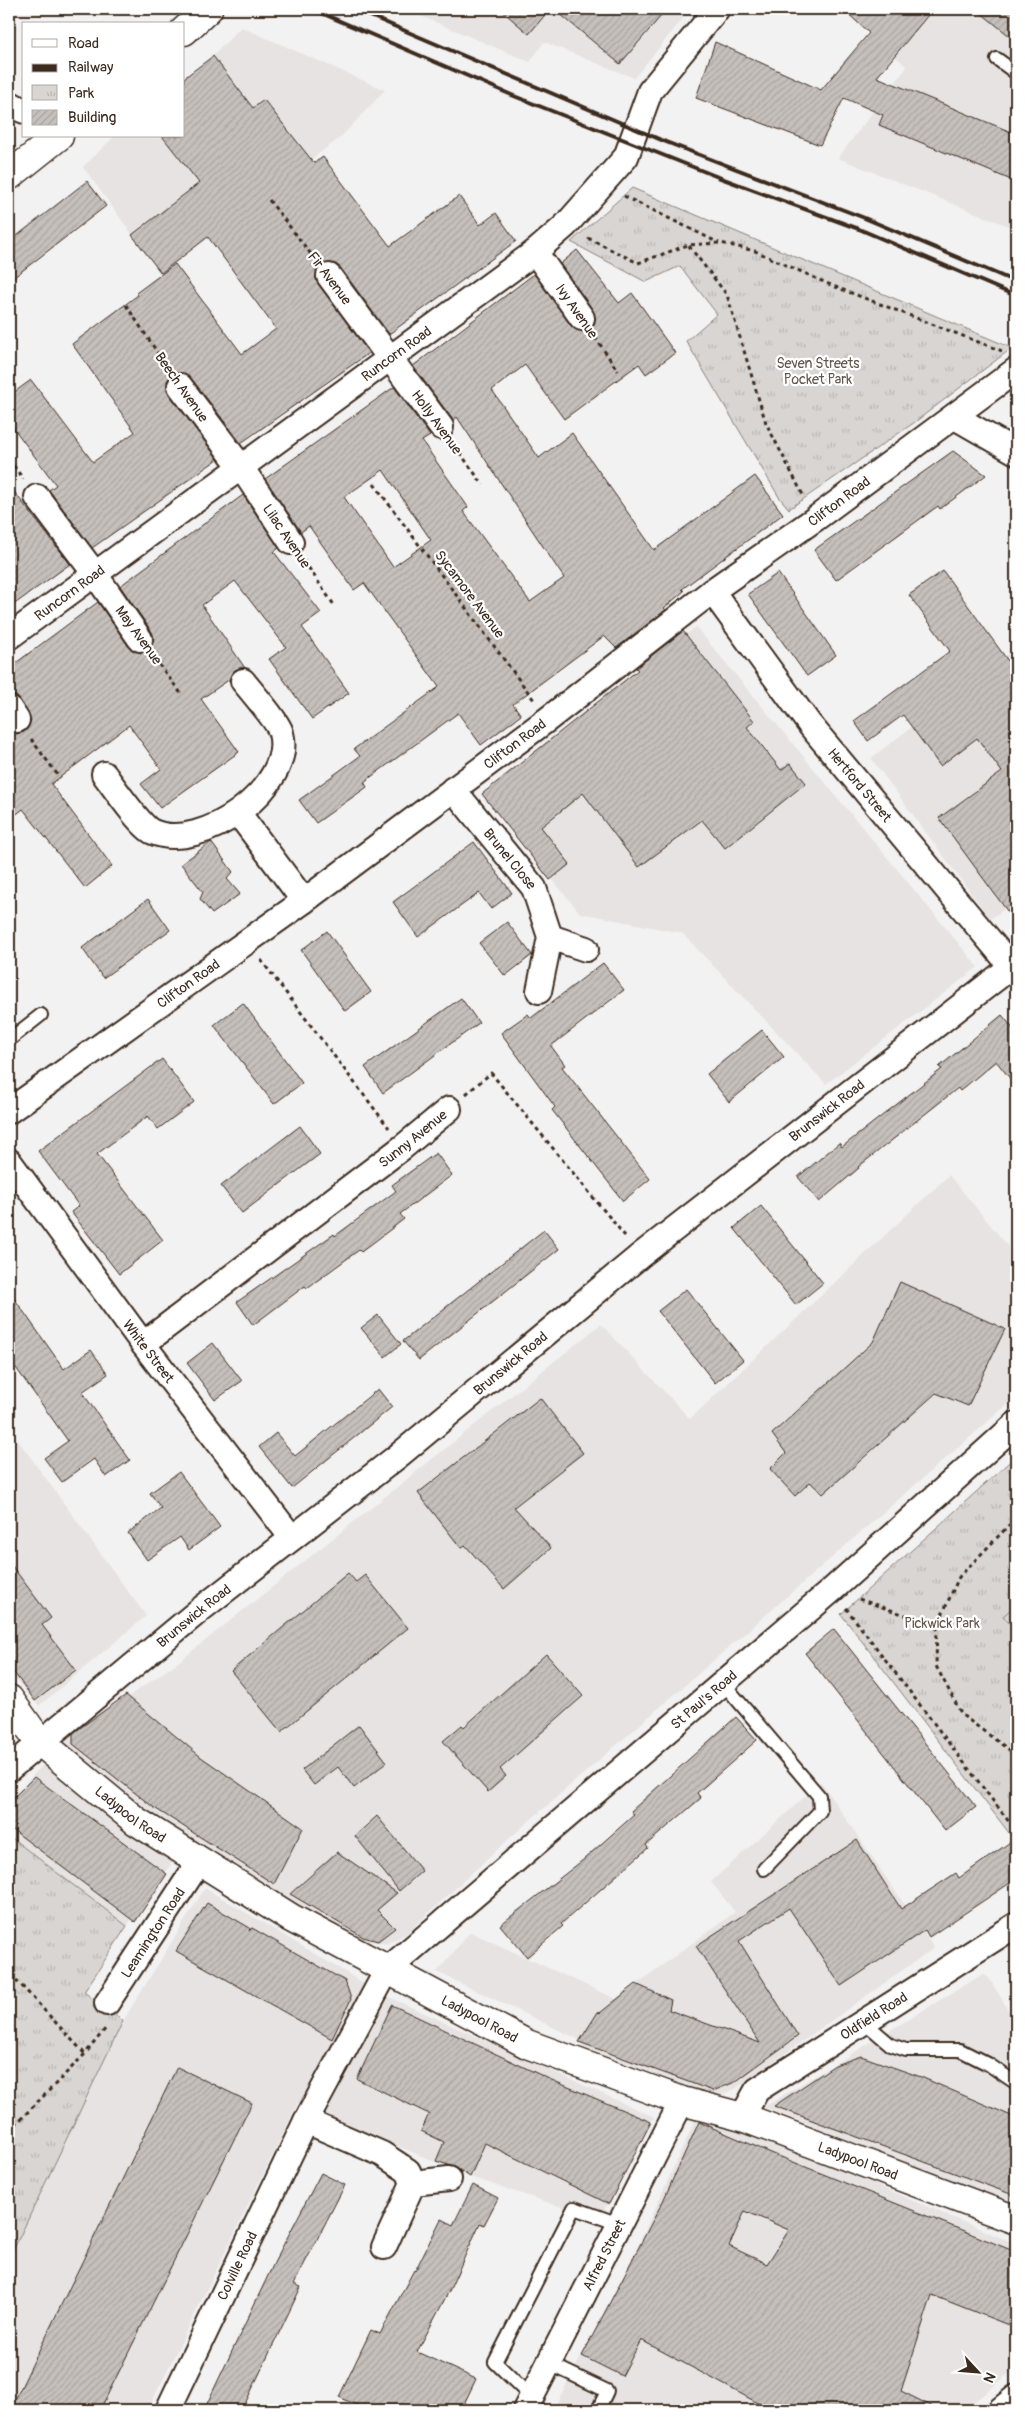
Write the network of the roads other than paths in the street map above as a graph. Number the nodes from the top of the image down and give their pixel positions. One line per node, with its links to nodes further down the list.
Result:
1 (208, 9): 3 (street)
2 (718, 9): 10 (street, Runcorn Road)
3 (185, 30)
4 (996, 59): 5 (lane)
5 (1016, 73)
6 (9, 103): 7 (street)
7 (22, 110)
8 (56, 138): 9 (street)
9 (9, 176)
10 (535, 252): 12 (street, Ivy Avenue); 13 (street, Runcorn Road)
11 (329, 276): 13 (street, Fir Avenue)
12 (582, 318)
13 (390, 358): 17 (street, Holly Avenue); 19 (street, Runcorn Road)
14 (1012, 361): 16 (street, Clifton Road)
15 (180, 386): 19 (street, Beech Avenue)
16 (955, 417): 18 (street); 23 (street, Clifton Road)
17 (441, 427)
18 (1016, 452)
19 (241, 467): 21 (street, Lilac Avenue); 22 (street, Runcorn Road)
20 (37, 497): 22 (street, May Avenue)
21 (291, 542)
22 (95, 574): 24 (street, Runcorn Road); 25 (street, May Avenue)
23 (712, 591): 28 (street, Clifton Road); 33 (street, Hertford Street)
24 (9, 637)
25 (140, 639)
26 (243, 681): 29 (street)
27 (104, 774): 29 (street)
28 (453, 789): 30 (street, Clifton Road); 31 (street, Brunel Close)
29 (239, 814): 30 (street)
30 (304, 902): 38 (street, Clifton Road)
31 (550, 937): 32 (street); 34 (street, Brunel Close)
32 (586, 949)
33 (1015, 967): 42 (street, Brunswick Road)
34 (539, 991)
35 (41, 1015): 36 (lane)
36 (9, 1040)
37 (449, 1109): 40 (street, Sunny Avenue)
38 (9, 1111)
39 (9, 1161): 40 (street, White Street)
40 (143, 1344): 42 (street, White Street)
41 (1016, 1424): 43 (street, St Paul's Road)
42 (292, 1538): 45 (street, Brunswick Road)
43 (723, 1683): 48 (lane); 50 (street, St Paul's Road)
44 (9, 1699): 45 (street, Ladypool Road)
45 (39, 1741): 46 (street, Brunswick Road); 47 (street, Ladypool Road)
46 (9, 1769)
47 (199, 1862): 50 (street, Ladypool Road); 51 (street, Leamington Road)
48 (764, 1869)
49 (1016, 1925): 52 (street, Oldfield Road)
50 (387, 1970): 54 (street, Ladypool Road); 56 (street, Colville Road)
51 (107, 2003)
52 (863, 2021): 53 (lane); 55 (street, Oldfield Road)
53 (1016, 2083)
54 (682, 2101): 55 (street, Ladypool Road); 60 (street, Alfred Street)
55 (742, 2117): 59 (street, Ladypool Road)
56 (306, 2121): 58 (street); 65 (street, Colville Road)
57 (449, 2180): 58 (street)
58 (414, 2183): 61 (street)
59 (1016, 2220)
60 (619, 2224): 62 (street, Alfred Street); 64 (lane)
61 (384, 2247)
62 (548, 2363): 64 (street, Alfred Street); 66 (lane)
63 (1016, 2397): 67 (street)
64 (528, 2404)
65 (168, 2410)
66 (598, 2410)
67 (1000, 2410)

